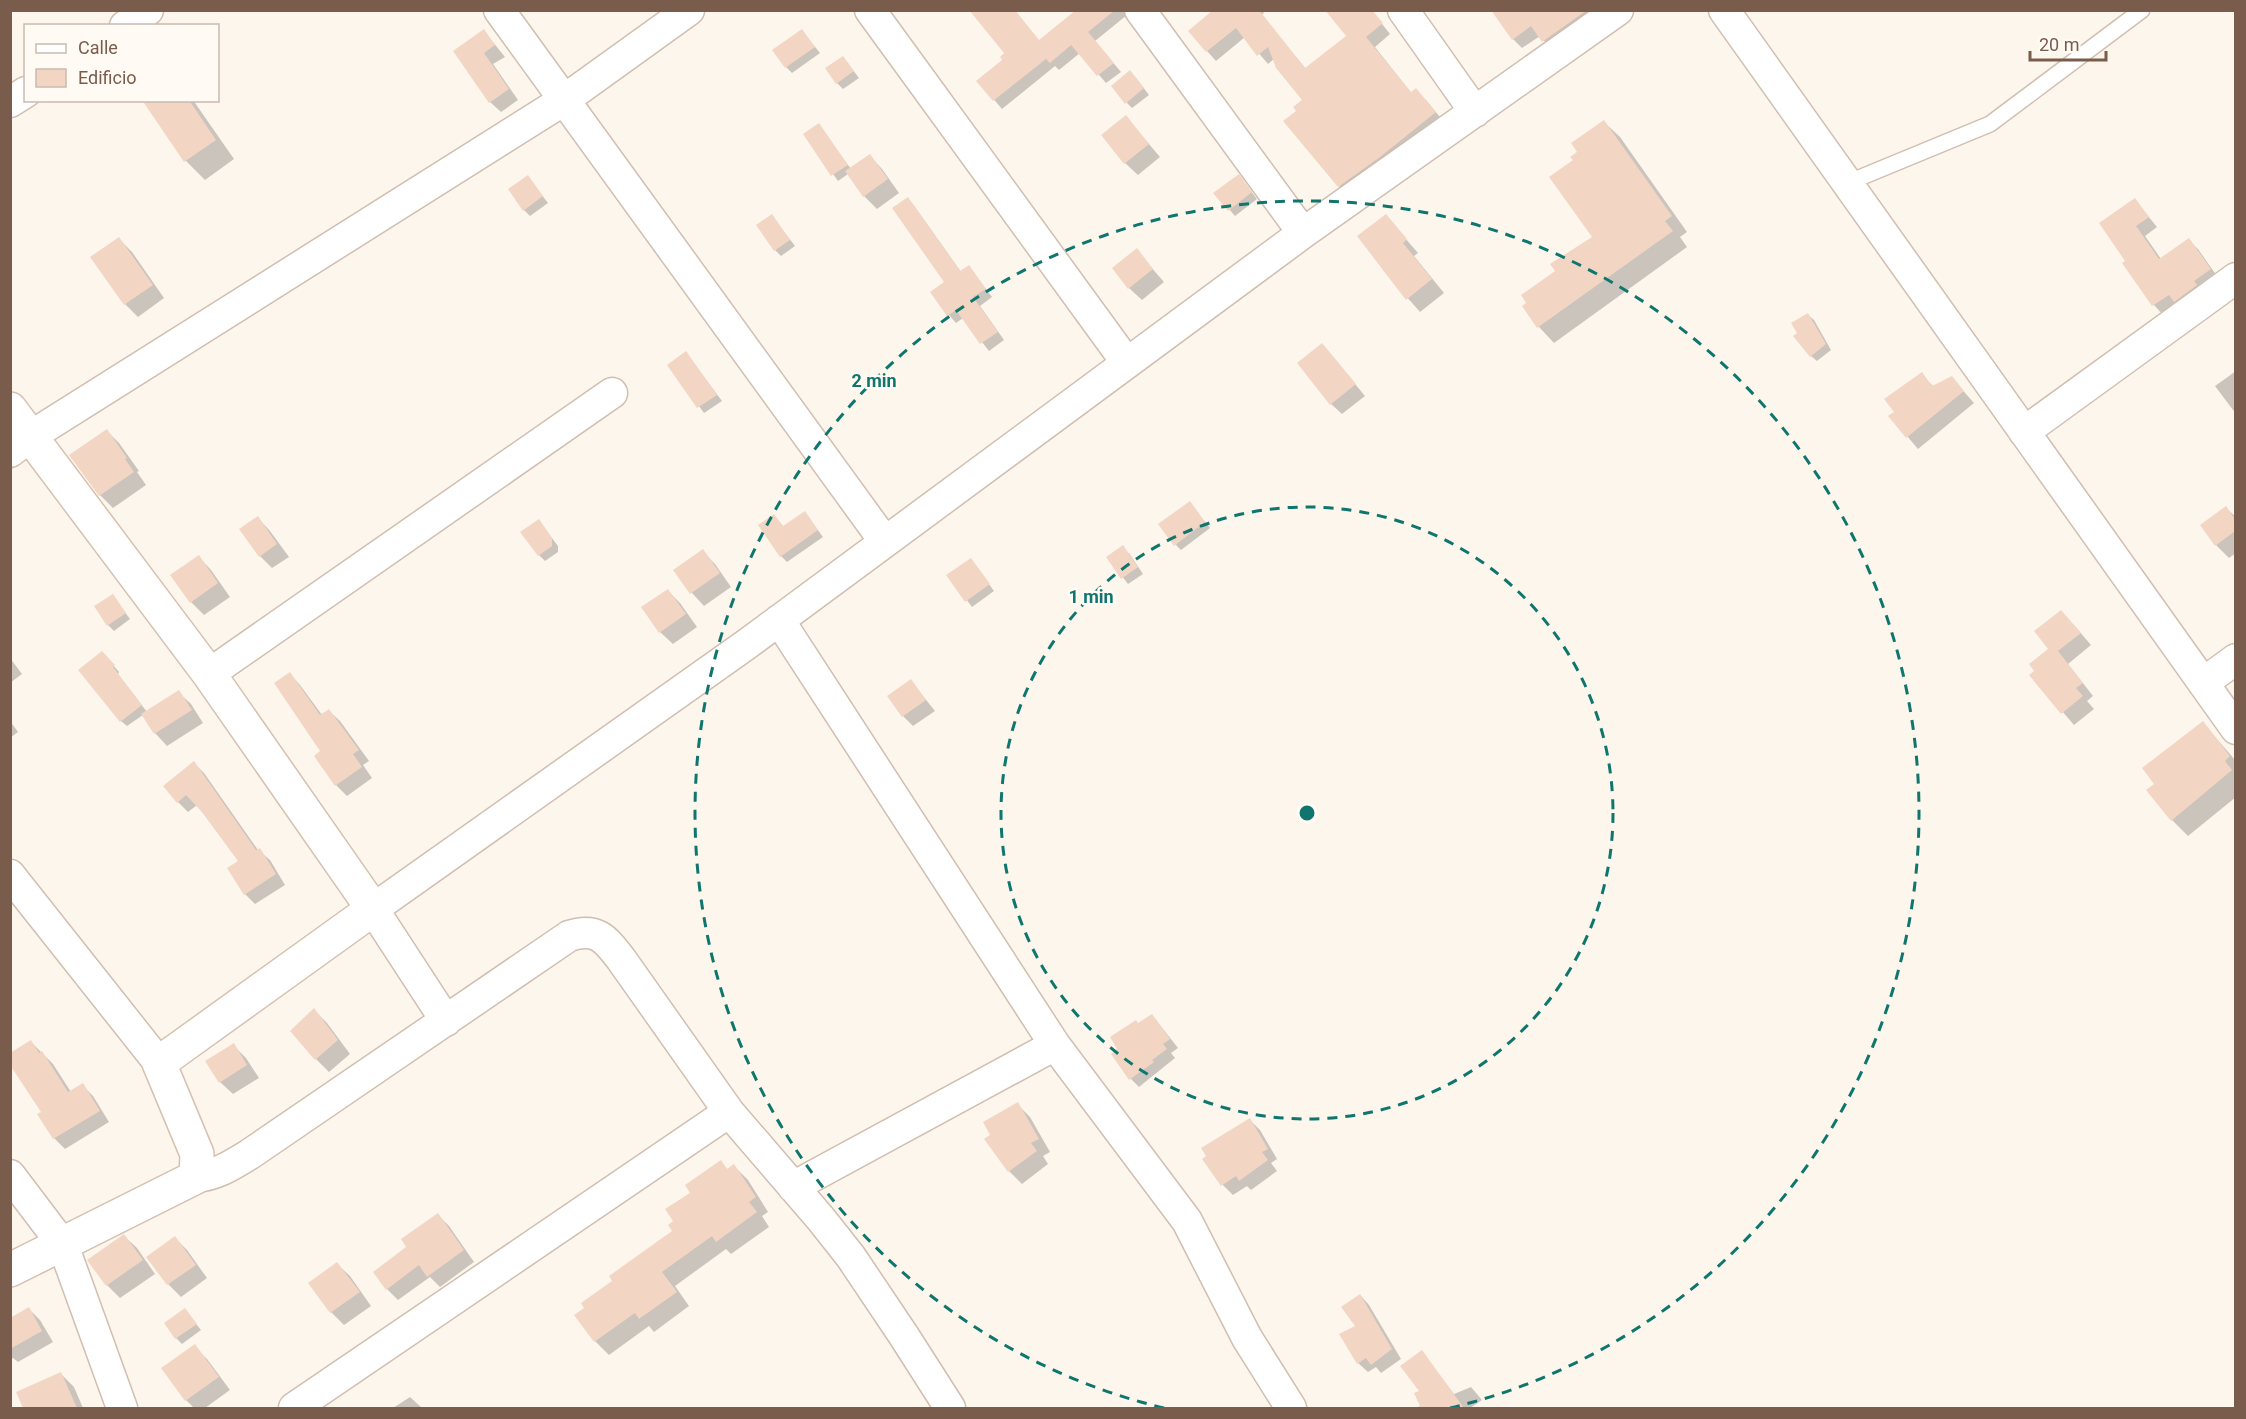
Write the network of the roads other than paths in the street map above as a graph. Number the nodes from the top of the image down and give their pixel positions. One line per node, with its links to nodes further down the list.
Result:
1 (148, 10): 10 (street)
2 (499, 10): 12 (street)
3 (688, 10): 12 (street)
4 (870, 10): 18 (street)
5 (1140, 10): 16 (street)
6 (1403, 10): 14 (street)
7 (1618, 10): 14 (street)
8 (1724, 10): 15 (street)
9 (2142, 10): 15 (lane)
10 (128, 24)
11 (24, 93): 13 (street)
12 (564, 100): 22 (street); 23 (street)
13 (10, 102)
14 (1474, 112): 16 (street)
15 (1847, 183): 21 (street)
16 (1303, 233): 18 (street)
17 (2235, 278): 21 (street)
18 (1127, 363): 23 (street)
19 (612, 393): 26 (street)
20 (10, 409): 22 (street)
21 (2024, 432): 27 (street)
22 (21, 444): 26 (street)
23 (885, 542): 24 (street)
24 (779, 620): 30 (street); 32 (street)
25 (2235, 659): 27 (street)
26 (209, 674): 30 (street)
27 (2202, 683): 28 (street)
28 (2235, 729)
29 (10, 875): 33 (street)
30 (373, 909): 31 (street); 33 (street)
31 (446, 1022): 34 (street); 36 (street)
32 (1055, 1046): 37 (street); 43 (street)
33 (159, 1063): 36 (street)
34 (729, 1112): 37 (street); 41 (street)
35 (10, 1175): 38 (street)
36 (196, 1177): 38 (street)
37 (793, 1187): 42 (street)
38 (63, 1245): 39 (street); 40 (street)
39 (10, 1270)
40 (122, 1408)
41 (294, 1408)
42 (950, 1408)
43 (1291, 1408)

